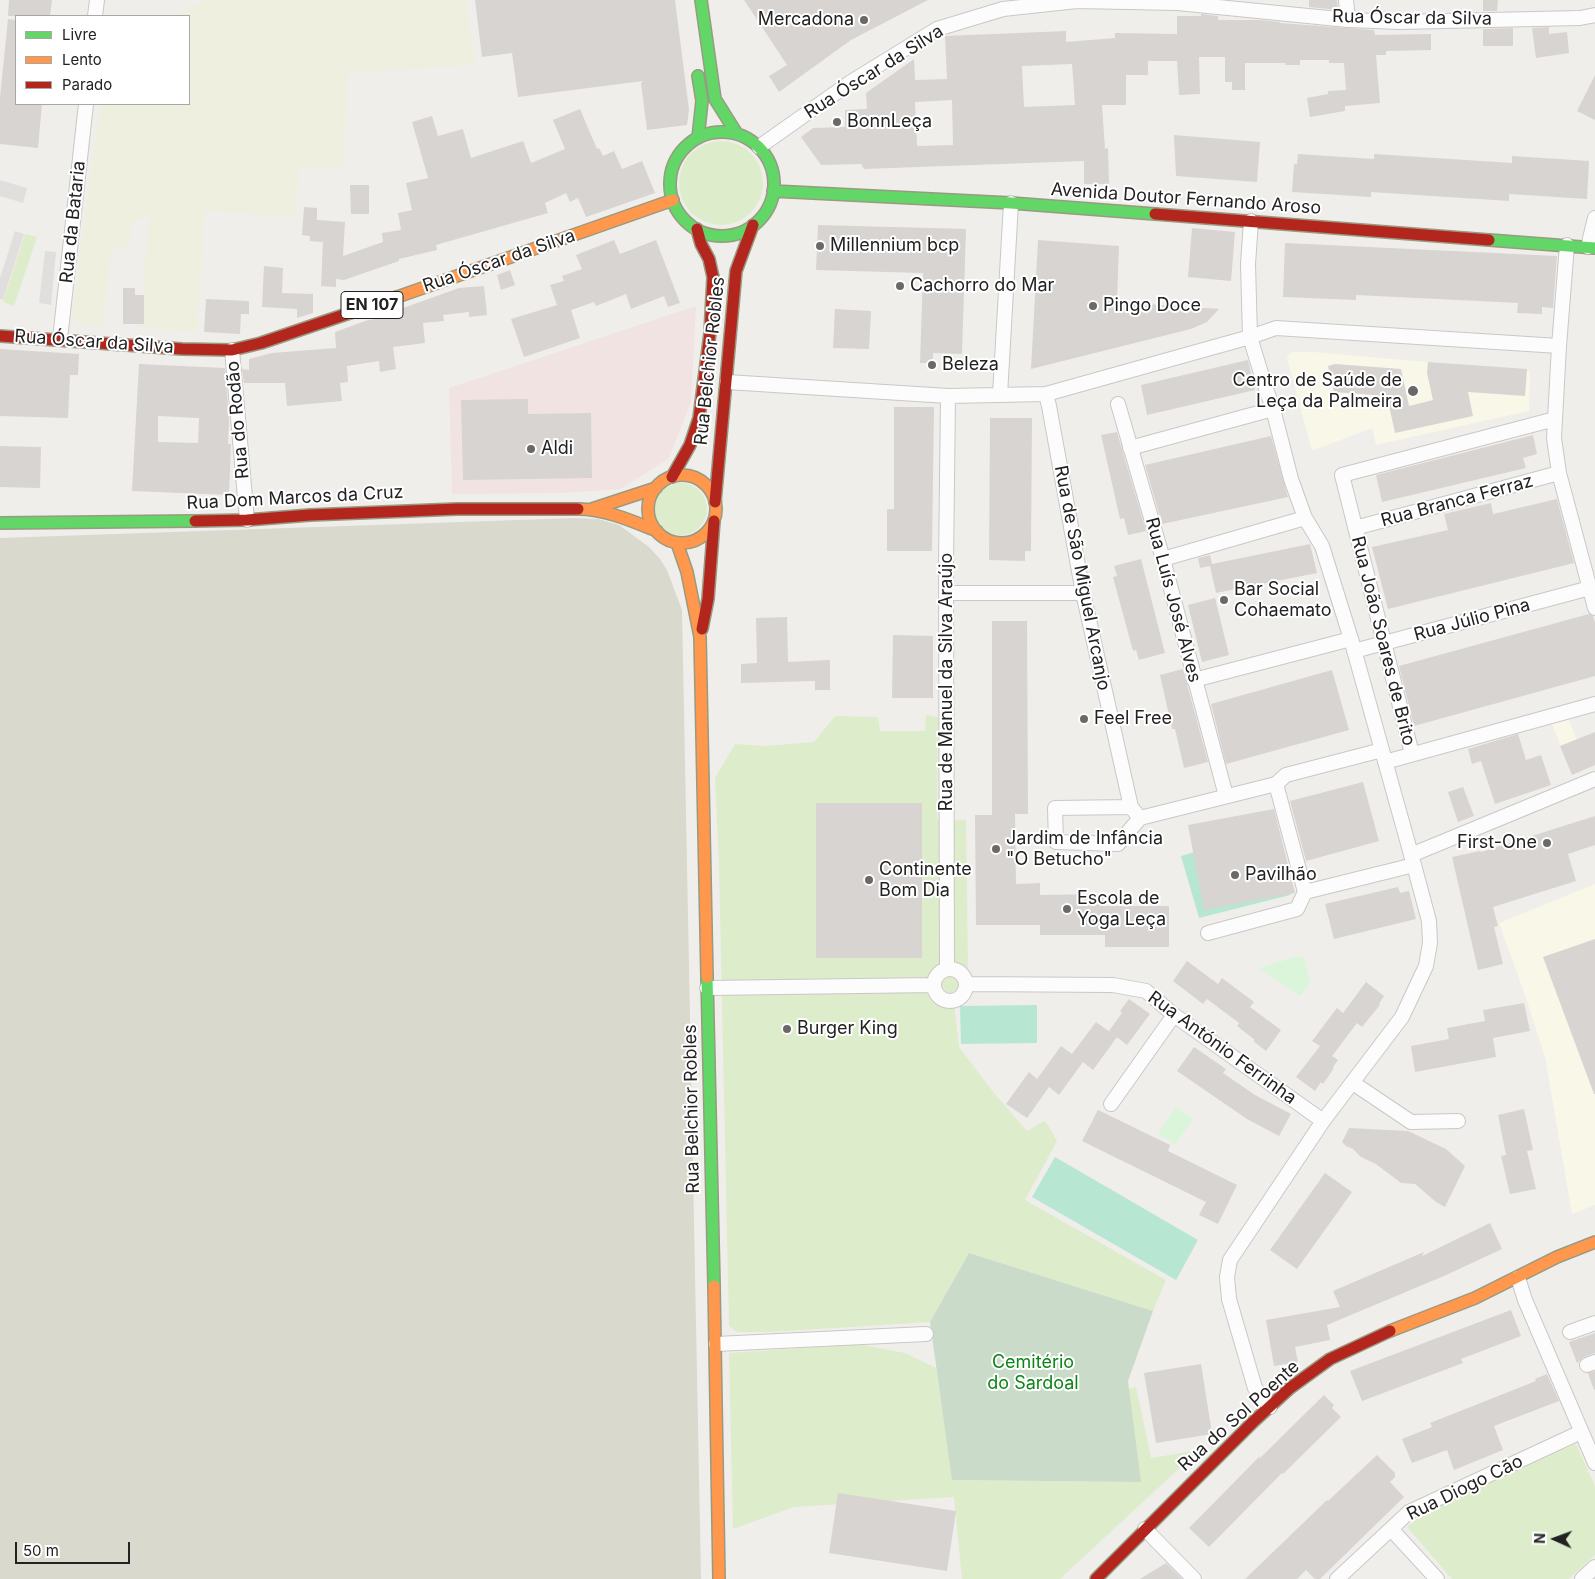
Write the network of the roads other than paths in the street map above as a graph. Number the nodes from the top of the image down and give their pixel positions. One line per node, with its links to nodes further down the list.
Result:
1 (97, 0): 5 (street)
2 (701, 0): 10 (main road)
3 (1346, 0): 7 (street)
4 (1187, 2): 7 (street, Rua Óscar da Silva); 12 (street, Rua Óscar da Silva)
5 (95, 15)
6 (1595, 15): 7 (street, Rua Óscar da Silva)
7 (1348, 20)
8 (697, 64): 11 (main road)
9 (86, 105): 24 (street, Rua da Bataria)
10 (737, 134): 11 (main road); 12 (main road)
11 (698, 138): 14 (main road)
12 (759, 148): 13 (main road)
13 (774, 192): 15 (main road, Avenida Doutor Fernando Aroso); 18 (main road)
14 (673, 200): 19 (main road); 26 (main road, Rua Óscar da Silva / EN 107)
15 (1011, 203): 17 (main road, Avenida Doutor Fernando Aroso); 29 (street)
16 (1595, 218): 21 (street)
17 (1251, 221): 20 (main road, Avenida Doutor Fernando Aroso); 23 (street)
18 (753, 225): 19 (main road); 27 (main road, Rua Belchior Robles)
19 (697, 229): 36 (main road, Rua Belchior Robles)
20 (1567, 245): 21 (main road, Avenida Doutor Fernando Aroso); 25 (street)
21 (1591, 247)
22 (0, 336): 24 (main road, Rua Óscar da Silva / EN 107)
23 (1250, 337): 25 (street); 28 (street); 32 (street)
24 (60, 340): 26 (main road, Rua Óscar da Silva / EN 107)
25 (1559, 346): 33 (street)
26 (232, 350): 41 (street, Rua do Rodão)
27 (727, 382): 30 (street); 38 (main road, Rua Belchior Robles)
28 (1046, 394): 29 (street); 50 (street, Rua de São Miguel Arcanjo)
29 (1000, 395): 30 (street)
30 (948, 396): 49 (street, Rua de Manuel da Silva Araújo)
31 (1118, 404): 34 (street, Rua Luís José Alves)
32 (1274, 409): 34 (street); 40 (street)
33 (1555, 418): 35 (street); 44 (street, Rua João Soares de Brito)
34 (1130, 448): 47 (street, Rua Luís José Alves)
35 (1559, 473): 44 (street, Rua Branca Ferraz); 48 (street)
36 (672, 477): 37 (main road); 38 (main road)
37 (656, 488): 39 (main road, Rua Dom Marcos da Cruz); 45 (main road)
38 (715, 502): 42 (main road)
39 (592, 509): 41 (main road, Rua Dom Marcos da Cruz); 45 (main road, Rua Dom Marcos da Cruz)
40 (1306, 518): 47 (street); 54 (street)
41 (247, 520): 43 (main road, Rua Dom Marcos da Cruz)
42 (714, 521): 46 (main road); 52 (main road, Rua Belchior Robles)
43 (0, 523)
44 (1354, 528): 53 (street, Rua João Soares de Brito)
45 (657, 531): 46 (main road)
46 (677, 543): 52 (main road, Rua Belchior Robles)
47 (1163, 559): 55 (street, Rua Luís José Alves)
48 (1590, 588): 51 (street); 53 (street, Rua Júlio Pina)
49 (946, 593): 50 (street); 66 (street, Rua de Manuel da Silva Araújo)
50 (1083, 593): 62 (street, Rua de São Miguel Arcanjo)
51 (1595, 608)
52 (700, 637): 69 (main road, Rua Belchior Robles)
53 (1384, 644): 54 (street, Rua Júlio Pina); 57 (street, Rua João Soares de Brito)
54 (1353, 645): 55 (street, Rua Júlio Pina); 58 (street)
55 (1194, 680): 61 (street, Rua Luís José Alves)
56 (1595, 704): 57 (street)
57 (1412, 754): 58 (street)
58 (1383, 756): 60 (street); 63 (street)
59 (1595, 778): 63 (street)
60 (1276, 784): 61 (street); 64 (street)
61 (1226, 796): 62 (street)
62 (1135, 812): 62 (street)
63 (1413, 860): 64 (street); 71 (street)
64 (1306, 892): 65 (street)
65 (1208, 933)
66 (947, 968): 67 (street); 68 (street)
67 (967, 984): 68 (street); 70 (street, Rua António Ferrinha)
68 (934, 985): 69 (street)
69 (706, 988): 80 (main road, Rua Belchior Robles)
70 (1174, 1015): 72 (street); 73 (street, Rua António Ferrinha)
71 (1353, 1083): 73 (street); 74 (street)
72 (1111, 1104)
73 (1323, 1121): 81 (street)
74 (1458, 1121)
75 (1595, 1242): 76 (main road, Rua do Sol Poente)
76 (1518, 1278): 81 (main road, Rua do Sol Poente); 82 (street)
77 (1595, 1323): 78 (street)
78 (1570, 1332)
79 (926, 1334): 80 (street)
80 (716, 1344): 87 (main road, Rua Belchior Robles)
81 (1270, 1407): 84 (main road, Rua do Sol Poente)
82 (1581, 1432): 83 (street); 85 (street, Rua Diogo Cão)
83 (1595, 1463)
84 (1145, 1529): 88 (main road, Rua do Sol Poente); 89 (street)
85 (1391, 1529): 90 (street, Rua Diogo Cão); 91 (street)
86 (1595, 1567): 92 (street)
87 (719, 1579)
88 (1096, 1579)
89 (1194, 1579)
90 (1338, 1579)
91 (1436, 1579)
92 (1582, 1579)

